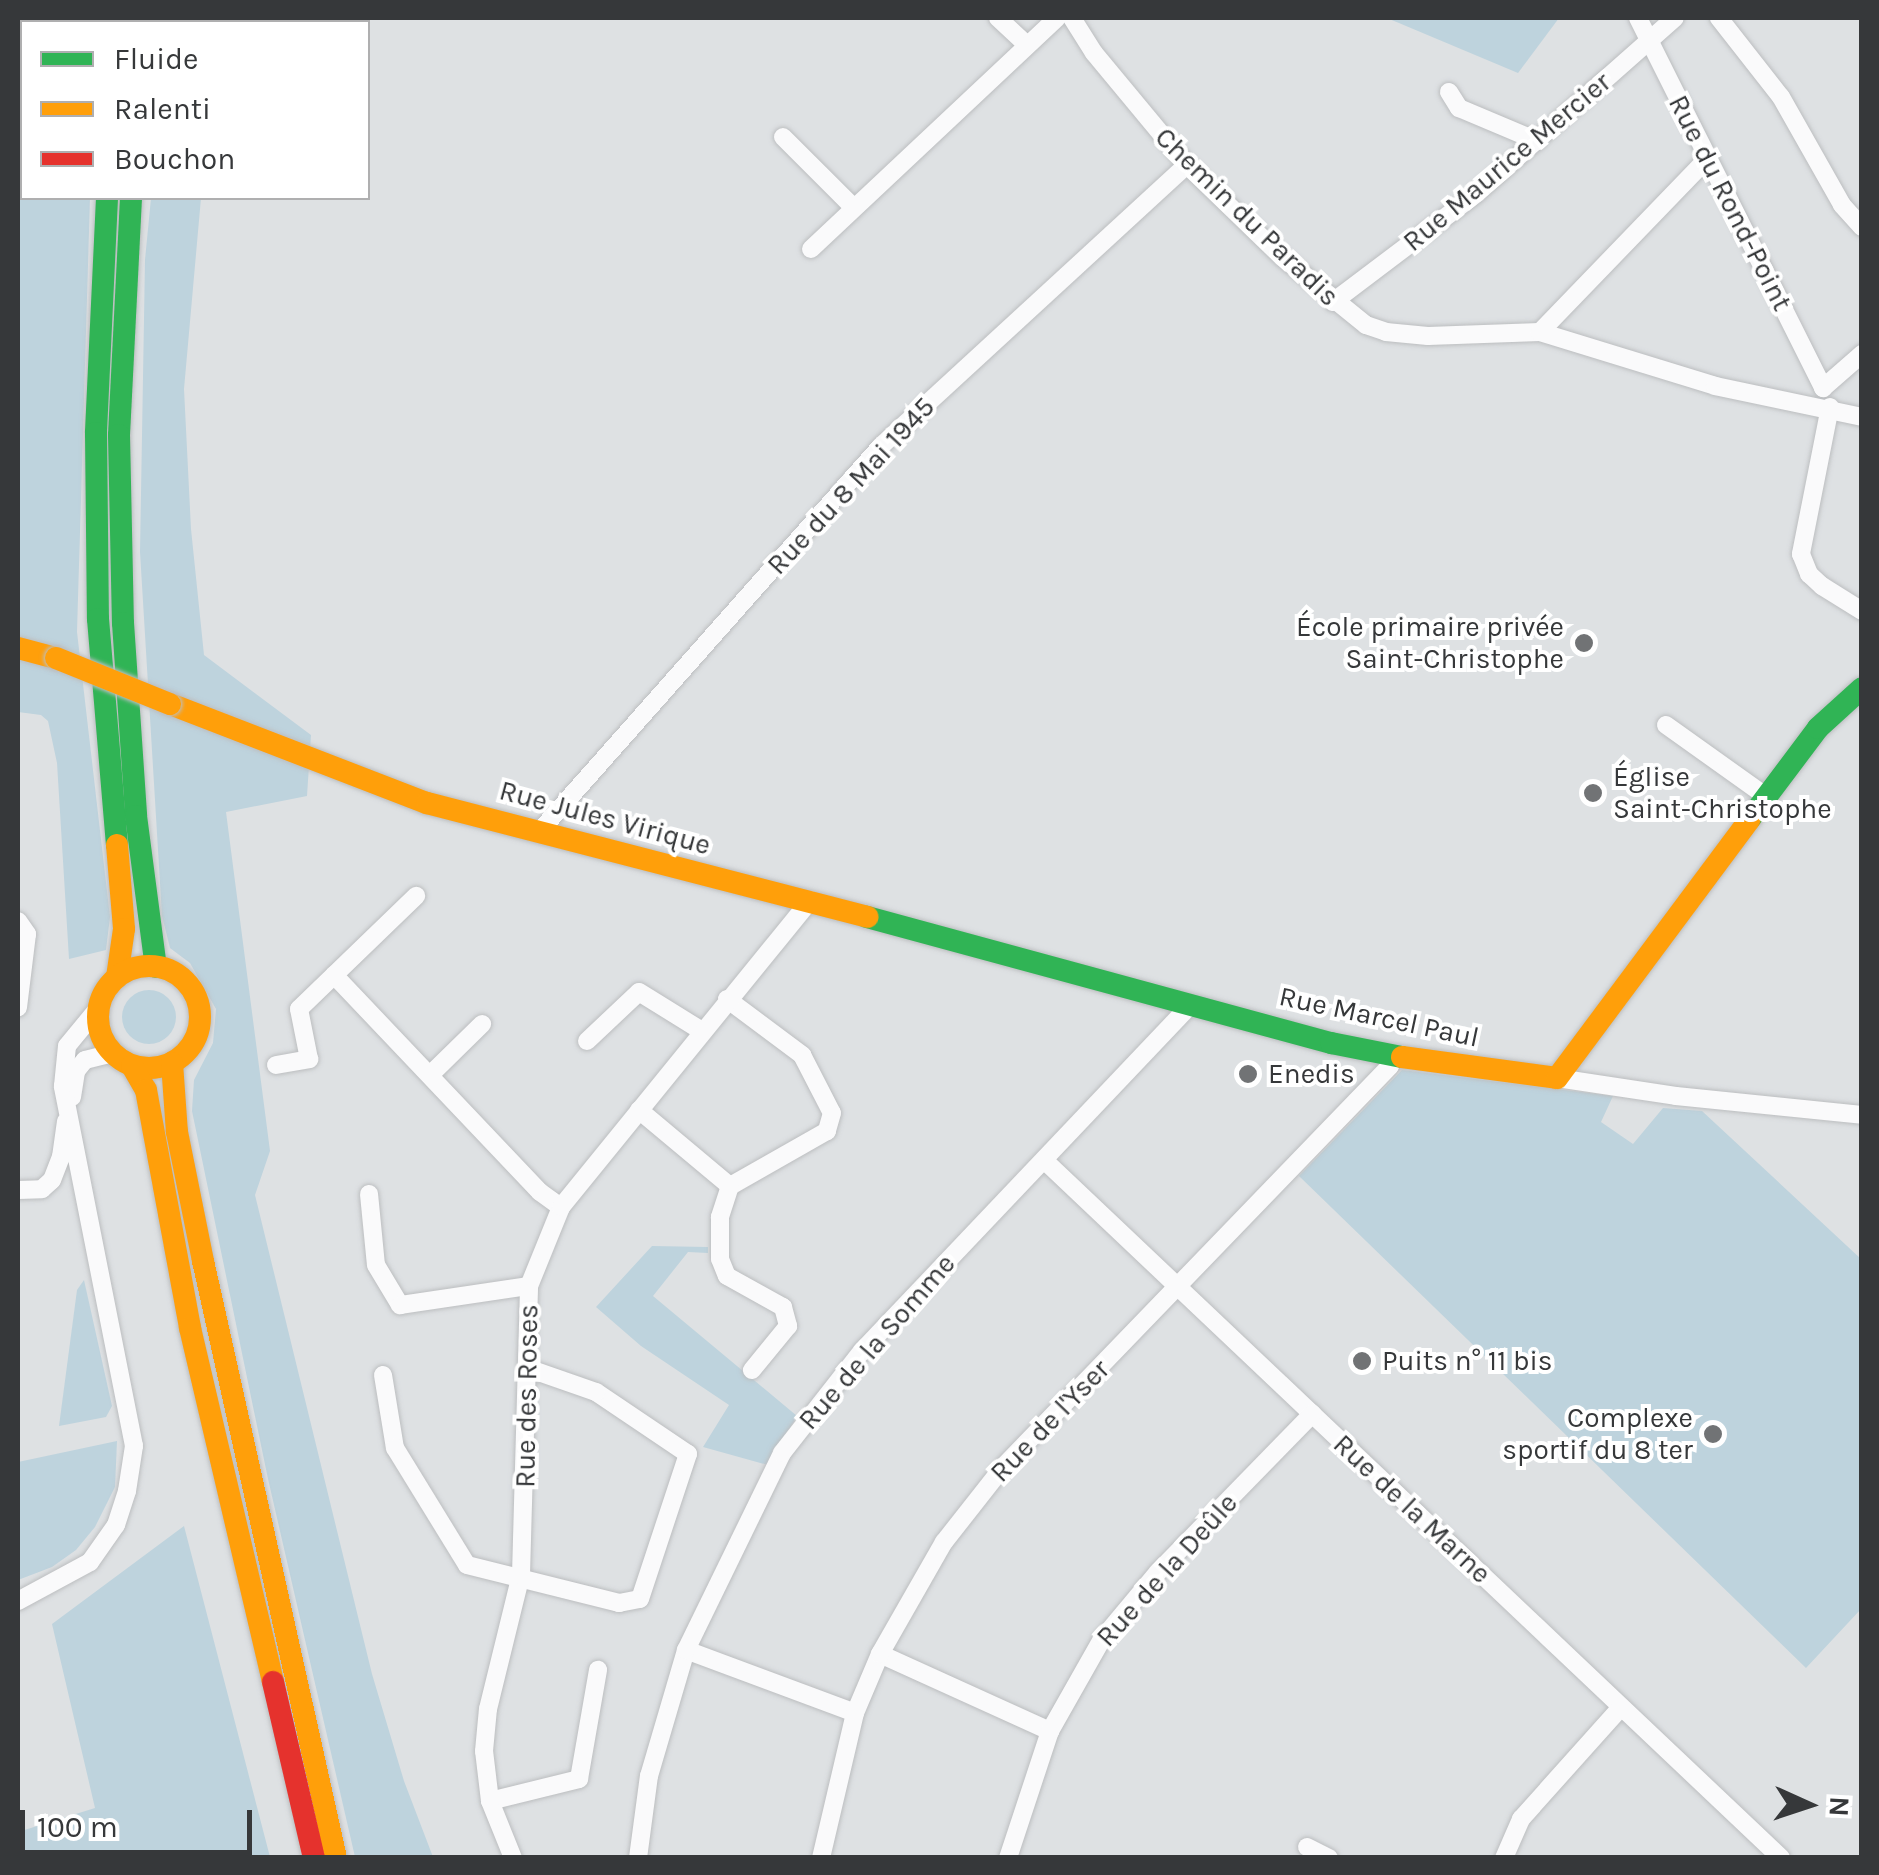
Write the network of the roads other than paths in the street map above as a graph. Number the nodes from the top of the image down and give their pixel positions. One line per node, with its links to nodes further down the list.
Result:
1 (998, 18): 8 (street)
2 (1057, 18): 8 (street)
3 (1072, 18): 13 (street, Chemin du Paradis)
4 (1638, 18): 7 (street, Rue du Rond-Point)
5 (1675, 18): 7 (street, Rue Maurice Mercier)
6 (1719, 18): 17 (street)
7 (1649, 40): 11 (street, Rue Maurice Mercier); 12 (street, Rue du Rond-Point)
8 (1027, 45): 16 (street)
9 (1449, 92): 11 (street)
10 (783, 137): 16 (street)
11 (1537, 141): 19 (street, Rue Maurice Mercier)
12 (1707, 159): 20 (street); 22 (street, Rue du Rond-Point)
13 (1187, 165): 19 (street, Chemin du Paradis); 29 (street, Rue du 8 Mai 1945)
14 (107, 200): 35 (main road)
15 (131, 200): 33 (main road)
16 (854, 208): 18 (street)
17 (1862, 227)
18 (811, 250)
19 (1333, 302): 20 (street, Chemin du Paradis)
20 (1540, 332): 22 (street, Chemin du Paradis)
21 (1862, 354): 22 (street)
22 (1825, 400): 23 (street, Chemin du Paradis); 24 (street)
23 (1862, 417)
24 (1862, 611)
25 (18, 648): 29 (main road, Rue Jules Virique, bridge)
26 (1862, 688): 28 (main road)
27 (1666, 726): 28 (street)
28 (1767, 796): 48 (main road)
29 (540, 832): 31 (main road, Rue Jules Virique)
30 (416, 896): 34 (street)
31 (810, 901): 36 (street, Rue des Roses); 37 (main road, Rue Jules Virique)
32 (18, 921): 38 (street)
33 (156, 966): 35 (main road); 45 (main road)
34 (334, 974): 46 (street); 47 (street)
35 (118, 977): 39 (main road)
36 (727, 1000): 41 (street, Rue des Roses); 53 (street)
37 (1190, 1005): 43 (main road, Rue Marcel Paul); 52 (street, Rue de la Somme)
38 (18, 1006)
39 (99, 1007): 44 (main road); 50 (street)
40 (482, 1024): 47 (street)
41 (702, 1031): 42 (street); 49 (street, Rue des Roses)
42 (587, 1041)
43 (1392, 1056): 48 (main road, Rue Marcel Paul); 58 (street, Rue de l'Yser)
44 (123, 1060): 45 (main road); 50 (street); 73 (main road)
45 (172, 1063): 74 (main road)
46 (276, 1065)
47 (430, 1075): 56 (street)
48 (1557, 1078): 51 (street)
49 (639, 1110): 53 (street); 56 (street, Rue des Roses)
50 (71, 1114): 54 (street); 64 (street)
51 (1862, 1114)
52 (1044, 1160): 58 (street, Rue de la Marne); 65 (street, Rue de la Somme)
53 (730, 1186): 60 (street)
54 (18, 1190)
55 (368, 1194): 57 (street)
56 (561, 1206): 57 (street, Rue des Roses)
57 (528, 1286): 59 (street, Rue des Roses)
58 (1178, 1288): 62 (street, Rue de la Marne); 66 (street, Rue de l'Yser)
59 (530, 1369): 63 (street, Rue des Roses); 63 (street)
60 (752, 1370)
61 (383, 1375): 63 (street)
62 (1312, 1414): 68 (street, Rue de la Marne); 70 (street, Rue de la Deûle)
63 (522, 1576): 71 (street, Rue des Roses)
64 (18, 1601)
65 (686, 1650): 69 (street); 76 (street, Rue de la Somme)
66 (880, 1654): 69 (street, Rue de l'Yser); 70 (street)
67 (598, 1670): 71 (street)
68 (1621, 1707): 80 (street); 81 (street, Rue de la Marne)
69 (855, 1713): 77 (street, Rue de l'Yser)
70 (1050, 1732): 78 (street, Rue de la Deûle)
71 (490, 1800): 75 (street, Rue des Roses)
72 (1307, 1848): 79 (street)
73 (314, 1858)
74 (336, 1858)
75 (513, 1858)
76 (638, 1858)
77 (821, 1858)
78 (1008, 1858)
79 (1330, 1858)
80 (1504, 1858)
81 (1781, 1858)

